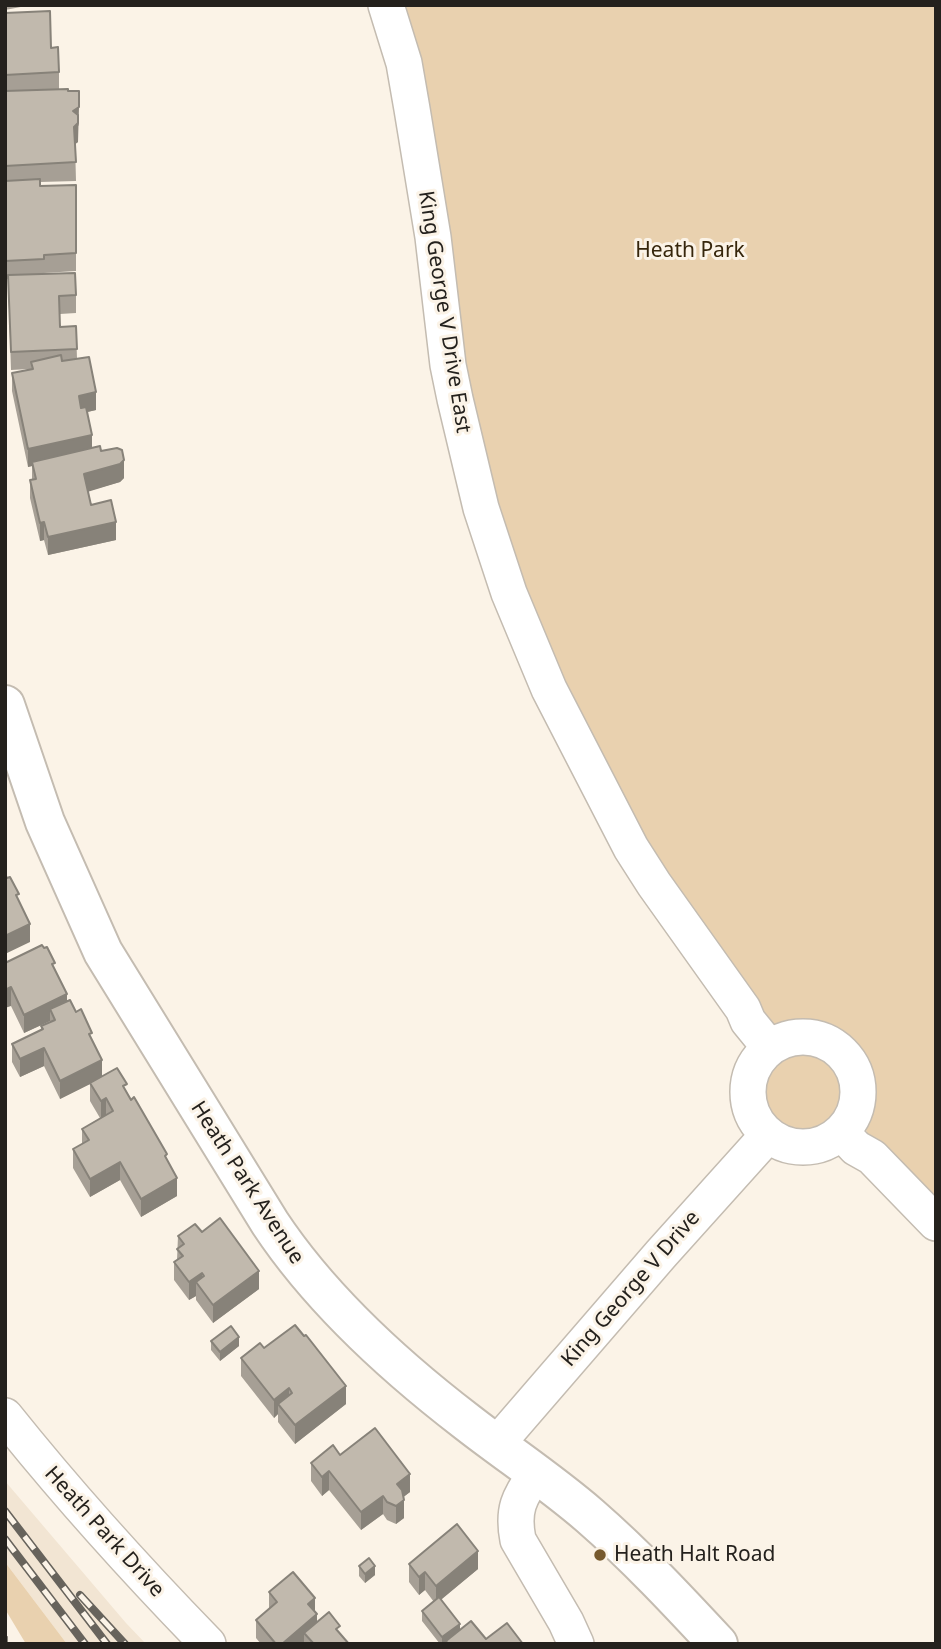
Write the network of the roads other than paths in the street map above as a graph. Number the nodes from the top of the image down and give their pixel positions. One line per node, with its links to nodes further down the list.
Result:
1 (386, 5): 3 (street, King George V Drive East)
2 (5, 705): 8 (street, Heath Park Avenue)
3 (769, 1048): 4 (street); 5 (street)
4 (841, 1132): 5 (street); 6 (street)
5 (768, 1135): 8 (street, King George V Drive)
6 (936, 1223)
7 (5, 1416): 10 (street, Heath Park Drive)
8 (496, 1444): 9 (street, Heath Park Avenue)
9 (536, 1473): 11 (street); 12 (street, Heath Park Avenue)
10 (208, 1644)
11 (576, 1644)
12 (718, 1644)

